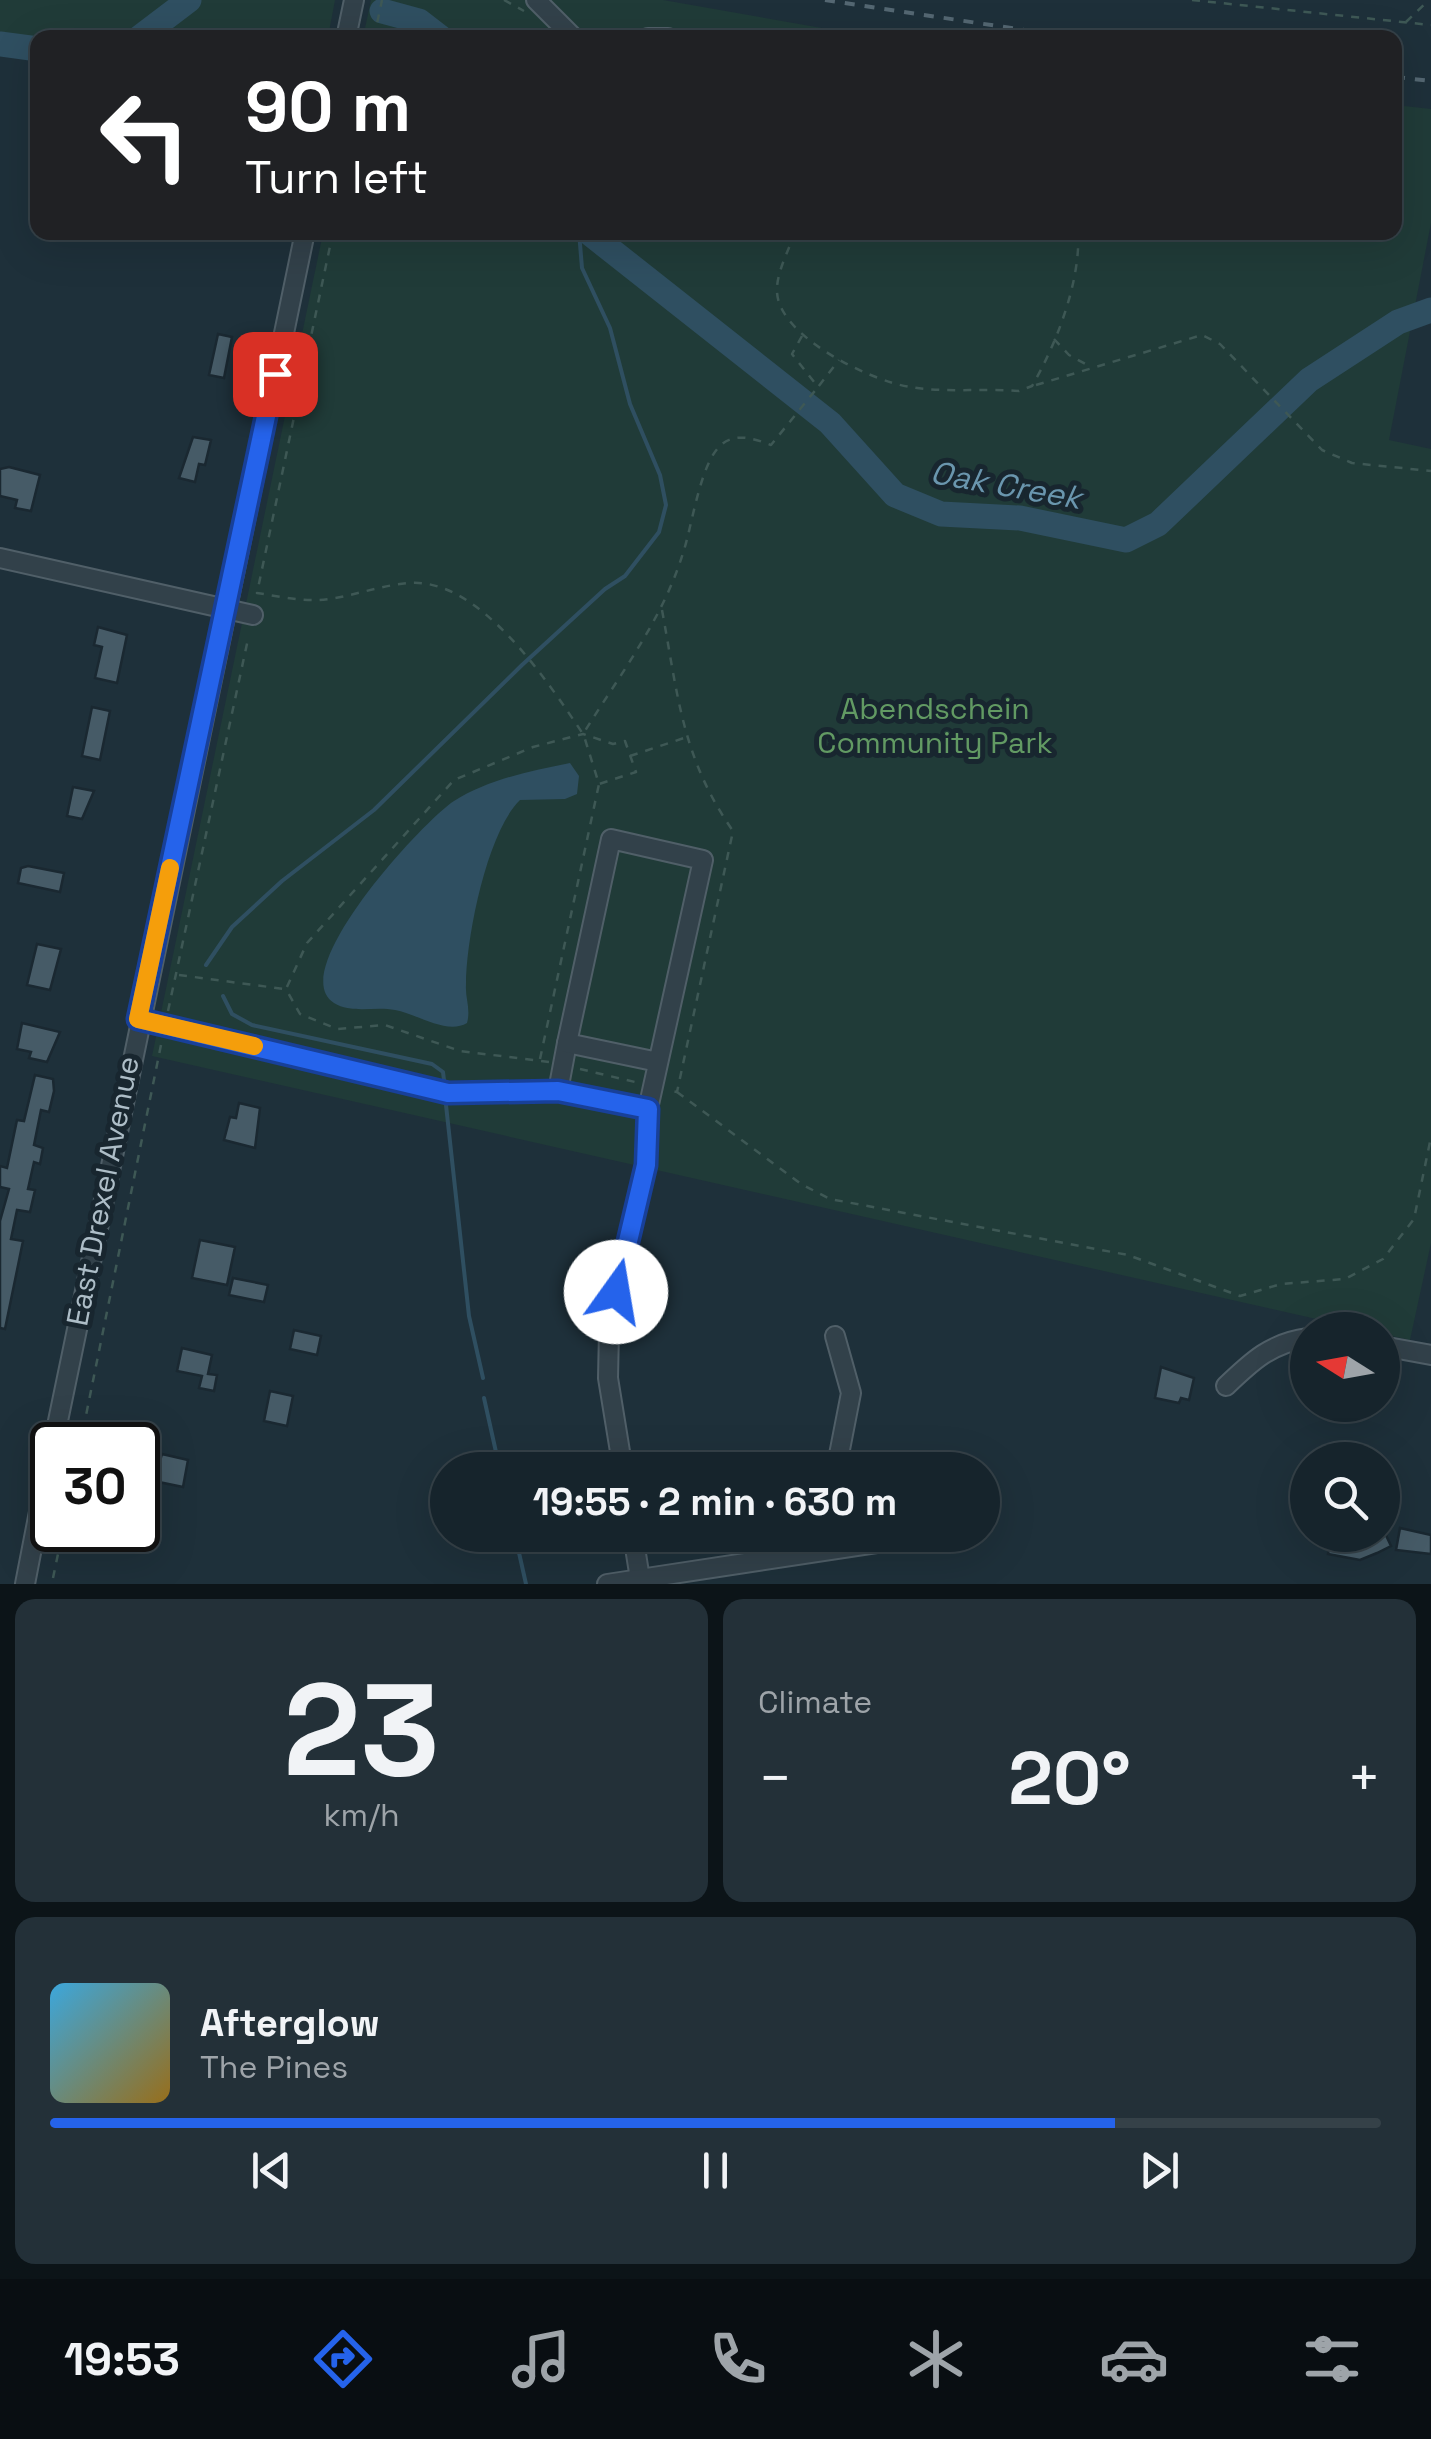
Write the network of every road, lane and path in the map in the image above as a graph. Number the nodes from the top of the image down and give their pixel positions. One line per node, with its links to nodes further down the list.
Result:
1 (354, 0): 8 (street)
2 (382, 0): 9 (path)
3 (536, 0): 10 (street)
4 (1192, 0): 6 (path)
5 (1430, 0): 6 (path)
6 (1405, 23): 7 (path)
7 (1431, 25)
8 (348, 30)
9 (376, 30)
10 (566, 30)
11 (303, 240): 23 (street, East Drexel Avenue)
12 (331, 240): 26 (path)
13 (793, 240): 15 (path)
14 (1077, 240): 16 (path)
15 (803, 335): 17 (path); 20 (path)
16 (1054, 340): 18 (path); 19 (path)
17 (840, 359): 19 (path); 20 (path)
18 (1092, 367): 19 (path); 21 (path)
19 (1032, 386)
20 (818, 387): 26 (path)
21 (1431, 471)
22 (0, 558): 23 (street)
23 (225, 609): 24 (street); 33 (street, East Drexel Avenue)
24 (253, 615)
25 (248, 639): 30 (path)
26 (583, 734): 28 (path); 29 (path); 31 (path)
27 (685, 737): 28 (path)
28 (630, 756): 29 (path)
29 (599, 784): 36 (path)
30 (176, 974): 31 (path); 32 (path)
31 (286, 990): 36 (path)
32 (166, 1018)
33 (138, 1019): 39 (street); 48 (street, East Drexel Avenue)
34 (163, 1033): 49 (path)
35 (567, 1043): 37 (street); 37 (street); 39 (street)
36 (540, 1061): 38 (path)
37 (658, 1062): 41 (street)
38 (555, 1063)
39 (558, 1091): 41 (street)
40 (677, 1092): 42 (path)
41 (648, 1109): 50 (street)
42 (1431, 1137)
43 (835, 1336): 51 (street)
44 (1290, 1340): 47 (street)
45 (1400, 1349): 46 (street)
46 (1431, 1355)
47 (1226, 1386)
48 (57, 1422)
49 (85, 1422)
50 (620, 1452)
51 (839, 1452)
52 (31, 1552): 58 (street, East Drexel Avenue)
53 (58, 1552): 56 (path)
54 (636, 1552): 57 (street)
55 (778, 1552): 57 (street)
56 (53, 1578)
57 (640, 1579): 59 (street)
58 (25, 1584)
59 (607, 1584)

